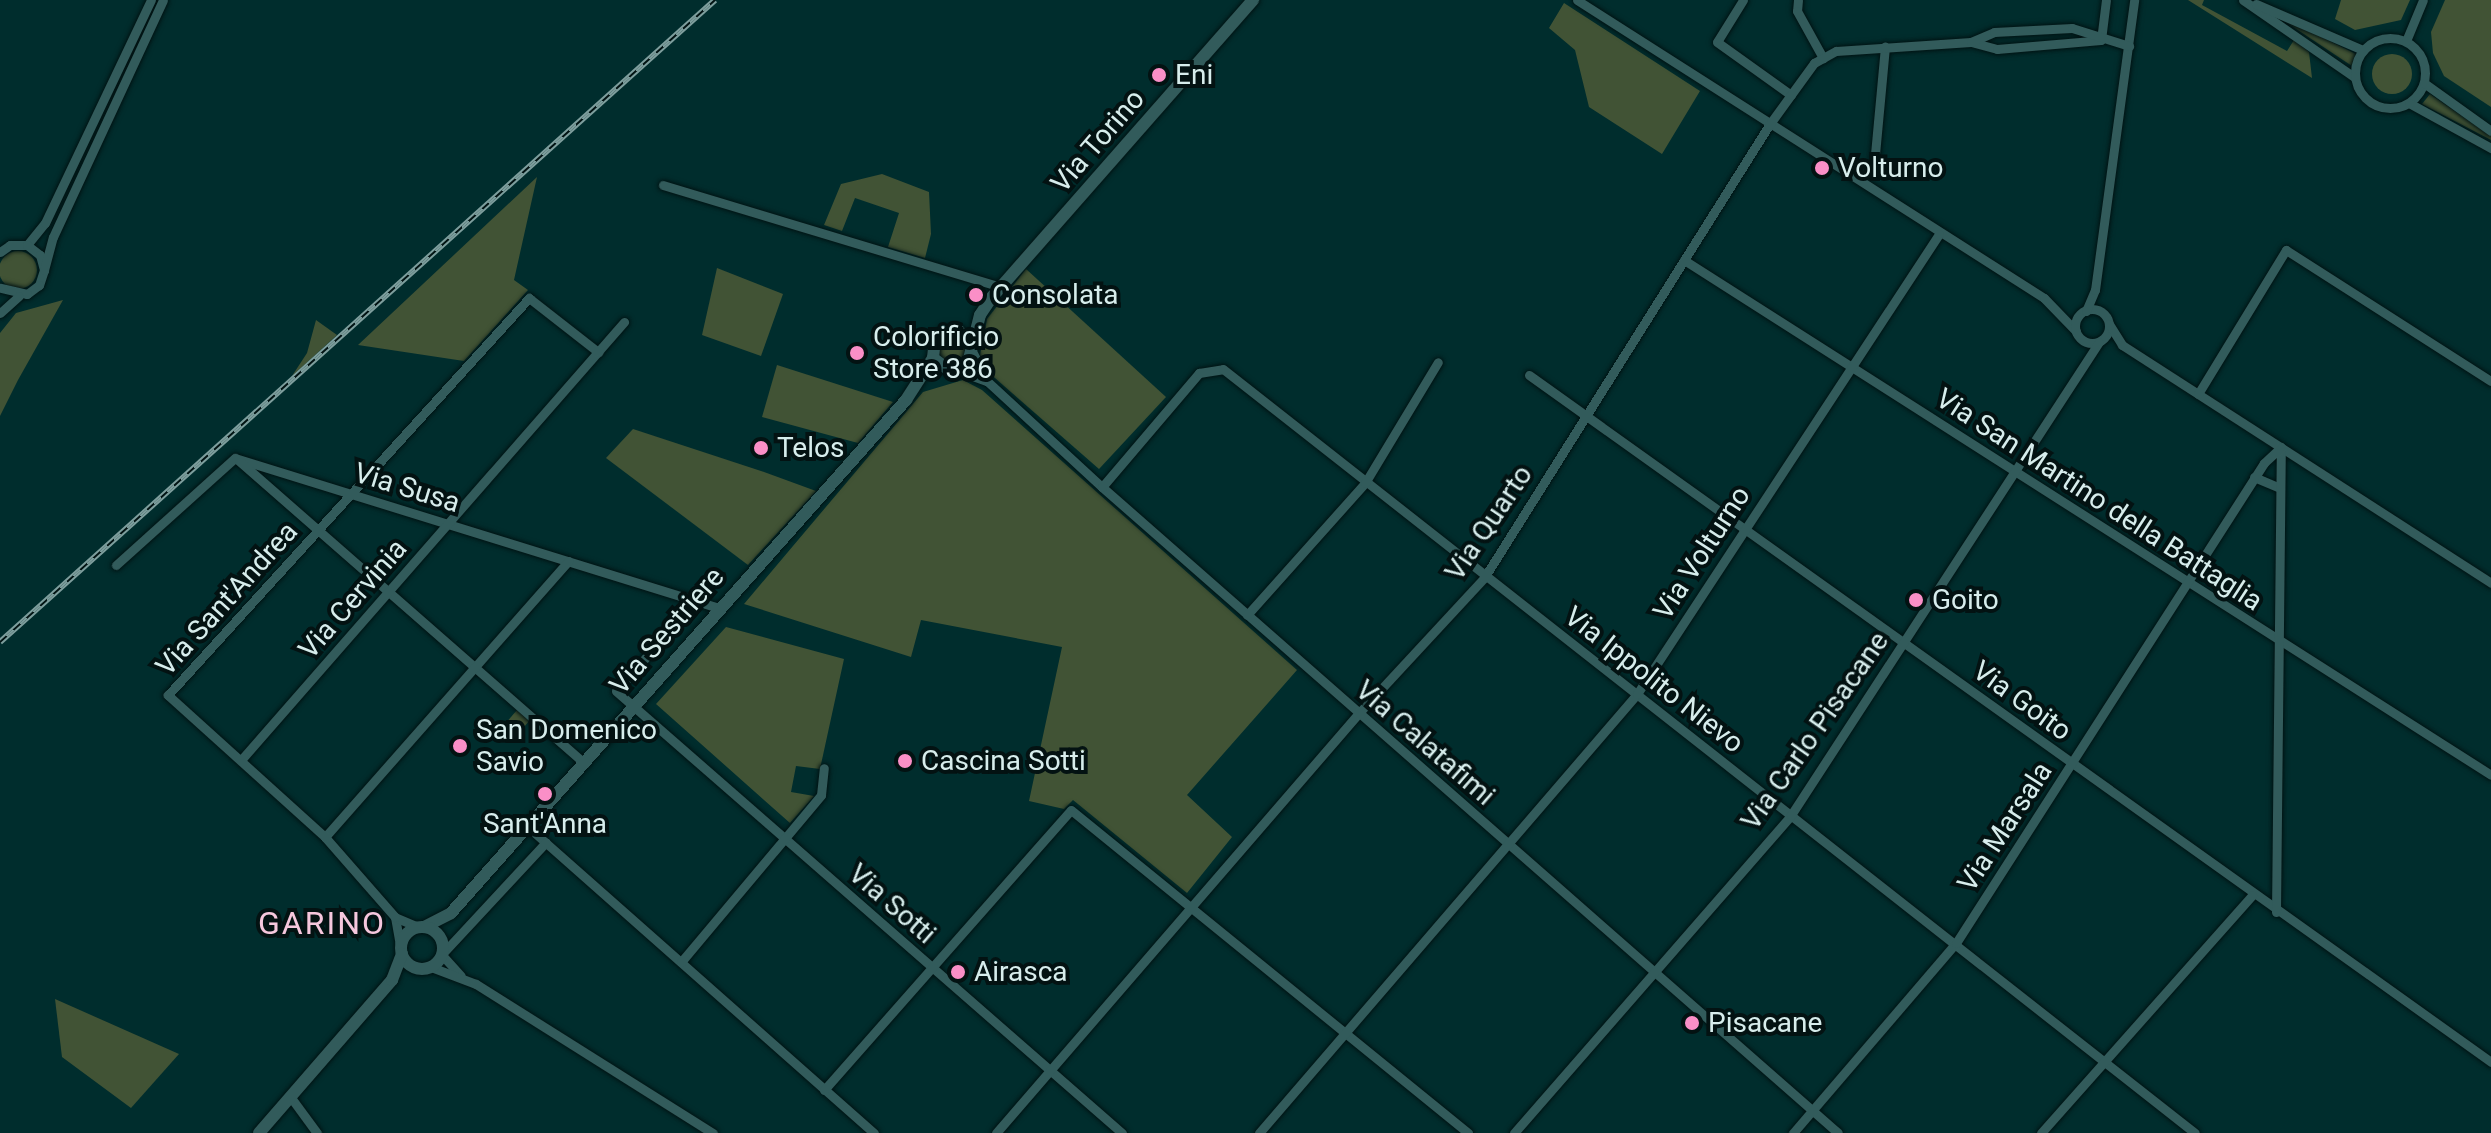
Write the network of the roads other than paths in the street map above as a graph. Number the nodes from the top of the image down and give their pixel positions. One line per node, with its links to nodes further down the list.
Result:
1 (151, 0): 28 (street)
2 (163, 0): 31 (street)
3 (1253, 0): 32 (main road, Via Torino)
4 (1577, 0): 22 (street)
5 (1743, 0): 20 (street)
6 (1798, 0): 17 (street)
7 (2106, 0): 11 (street)
8 (2134, 0): 14 (street)
9 (2245, 0): 16 (street); 18 (street)
10 (2423, 0): 12 (street)
11 (2101, 40): 13 (street); 13 (street); 14 (street)
12 (2406, 41): 16 (street); 19 (street)
13 (1971, 42): 15 (street)
14 (2129, 46): 34 (street)
15 (1885, 47): 17 (street); 25 (street)
16 (2363, 50): 18 (street)
17 (1823, 58): 20 (street, Via Quarto)
18 (2354, 77): 21 (street)
19 (2424, 83): 21 (street); 23 (street)
20 (1791, 95): 22 (street, Via Quarto)
21 (2409, 103): 24 (street)
22 (1769, 125): 27 (street); 30 (street, Via Quarto)
23 (2491, 131)
24 (2491, 148)
25 (1874, 165)
26 (663, 185): 32 (street)
27 (1939, 234): 36 (street); 53 (street, Via Volturno)
28 (27, 245): 29 (street); 31 (street)
29 (1, 249)
30 (1684, 260): 53 (street, Via San Martino della Battaglia); 60 (street, Via Quarto)
31 (44, 270): 35 (street)
32 (1000, 287): 40 (main road, Via Torino)
33 (0, 288): 35 (street)
34 (2095, 290): 37 (street); 39 (street)
35 (19, 296): 38 (street)
36 (2056, 306): 37 (street); 44 (street)
37 (2085, 312): 39 (street); 44 (street)
38 (0, 313)
39 (2102, 313): 42 (street)
40 (980, 315): 43 (main road, Via Torino); 48 (main road, Via Torino)
41 (624, 322): 49 (street, Via Cervinia)
42 (2109, 324): 45 (street); 47 (street)
43 (952, 330): 48 (main road); 50 (main road, Via Torino)
44 (2076, 331): 46 (street)
45 (2100, 341): 46 (street); 47 (street); 52 (street, Via Carlo Pisacane)
46 (2085, 342): 52 (street)
47 (2122, 345): 59 (street)
48 (972, 348): 54 (main road, Via Torino); 56 (street, Via Calatafimi)
49 (598, 352): 68 (street, Via Sant'Andrea); 69 (street, Via Cervinia)
50 (933, 358): 54 (main road); 58 (main road, Via Torino)
51 (1438, 362): 65 (street)
52 (2085, 362): 63 (street, Via Carlo Pisacane)
53 (1851, 366): 63 (street, Via San Martino della Battaglia); 71 (street, Via Volturno)
54 (952, 370): 56 (street, Via Calatafimi); 58 (main road, Via Torino)
55 (1529, 375): 60 (street, Via Goito)
56 (987, 381): 66 (street, Via Calatafimi)
57 (2491, 381): 59 (street)
58 (915, 389): 72 (main road, Via Torino)
59 (2198, 394): 61 (street)
60 (1586, 416): 71 (street, Via Goito); 75 (street, Via Quarto)
61 (2281, 447): 64 (street, Via Marsala); 67 (street); 76 (street)
62 (235, 458): 68 (street, Via Susa); 70 (street); 74 (street)
63 (2013, 473): 77 (street, Via San Martino della Battaglia); 83 (street, Via Carlo Pisacane)
64 (2254, 477): 67 (street); 77 (street, Via Marsala)
65 (1365, 483): 66 (street, Via Ippolito Nievo); 75 (street, Via Ippolito Nievo); 80 (street)
66 (1102, 487): 80 (street, Via Calatafimi)
67 (2278, 487): 82 (street)
68 (351, 494): 69 (street, Via Susa); 70 (street, Via Sant'Andrea)
69 (448, 524): 73 (street, Via Susa); 78 (street, Via Cervinia)
70 (318, 530): 78 (street); 88 (street, Via Sant'Andrea)
71 (1744, 530): 83 (street, Via Goito); 85 (street, Via Volturno)
72 (761, 560): 79 (main road, Via Sestriere)
73 (568, 561): 79 (street, Via Susa); 84 (street)
74 (116, 565)
75 (1484, 578): 85 (street, Via Ippolito Nievo); 87 (street, Via Quarto)
76 (2491, 583)
77 (2187, 584): 82 (street, Via San Martino della Battaglia); 90 (street, Via Marsala)
78 (388, 592): 84 (street); 88 (street, Via Cervinia)
79 (719, 608): 86 (main road, Via Sestriere)
80 (1247, 615): 87 (street, Via Calatafimi)
81 (670, 630): 86 (street)
82 (2276, 640): 92 (street, Via San Martino della Battaglia); 101 (street)
83 (1903, 643): 90 (street, Via Goito); 93 (street, Via Carlo Pisacane)
84 (475, 668): 89 (street); 95 (street)
85 (1637, 694): 93 (street, Via Ippolito Nievo); 98 (street, Via Volturno)
86 (634, 706): 89 (main road, Via Sestriere); 96 (street, Via Sotti)
87 (1358, 714): 98 (street, Via Calatafimi); 100 (street, Via Quarto)
88 (241, 760): 95 (street, Via Sant'Andrea)
89 (585, 764): 94 (main road, Via Sestriere)
90 (2072, 764): 99 (street, Via Goito); 105 (street, Via Marsala)
91 (824, 768): 96 (street)
92 (2491, 775)
93 (1791, 815): 105 (street, Via Ippolito Nievo); 111 (street, Via Carlo Pisacane)
94 (528, 827): 97 (street); 102 (main road, Via Sestriere)
95 (325, 837): 103 (street, Via Sant'Andrea)
96 (785, 840): 108 (street); 110 (street, Via Sotti)
97 (546, 842): 106 (street); 108 (street)
98 (1509, 844): 111 (street, Via Calatafimi); 114 (street, Via Volturno)
99 (2252, 895): 101 (street, Via Goito); 115 (street)
100 (1194, 908): 110 (street); 114 (street); 117 (street, Via Quarto)
101 (2276, 912): 116 (street, Via Goito)
102 (451, 913): 104 (main road); 106 (main road)
103 (395, 917): 104 (street); 107 (street)
104 (421, 927): 106 (main road); 107 (main road)
105 (1956, 943): 115 (street, Via Ippolito Nievo); 120 (street, Via Marsala)
106 (443, 951): 109 (main road); 112 (street)
107 (402, 952): 109 (main road); 113 (main road)
108 (681, 962): 118 (street)
109 (426, 968): 112 (street); 113 (main road)
110 (932, 968): 117 (street, Via Sotti); 118 (street)
111 (1654, 969): 120 (street, Via Calatafimi); 129 (street, Via Carlo Pisacane)
112 (461, 976): 123 (street)
113 (392, 980): 119 (main road)
114 (1345, 1033): 127 (street, Via Volturno); 128 (street)
115 (2105, 1060): 132 (street); 133 (street, Via Ippolito Nievo)
116 (2491, 1062)
117 (1051, 1068): 125 (street, Via Quarto); 126 (street, Via Sotti)
118 (824, 1090): 124 (street)
119 (292, 1099): 121 (main road); 122 (street)
120 (1813, 1111): 130 (street, Via Marsala); 131 (street, Via Calatafimi)
121 (259, 1133)
122 (317, 1133)
123 (713, 1133)
124 (874, 1133)
125 (996, 1133)
126 (1122, 1133)
127 (1259, 1133)
128 (1468, 1133)
129 (1514, 1133)
130 (1793, 1133)
131 (1838, 1133)
132 (2041, 1133)
133 (2195, 1133)

